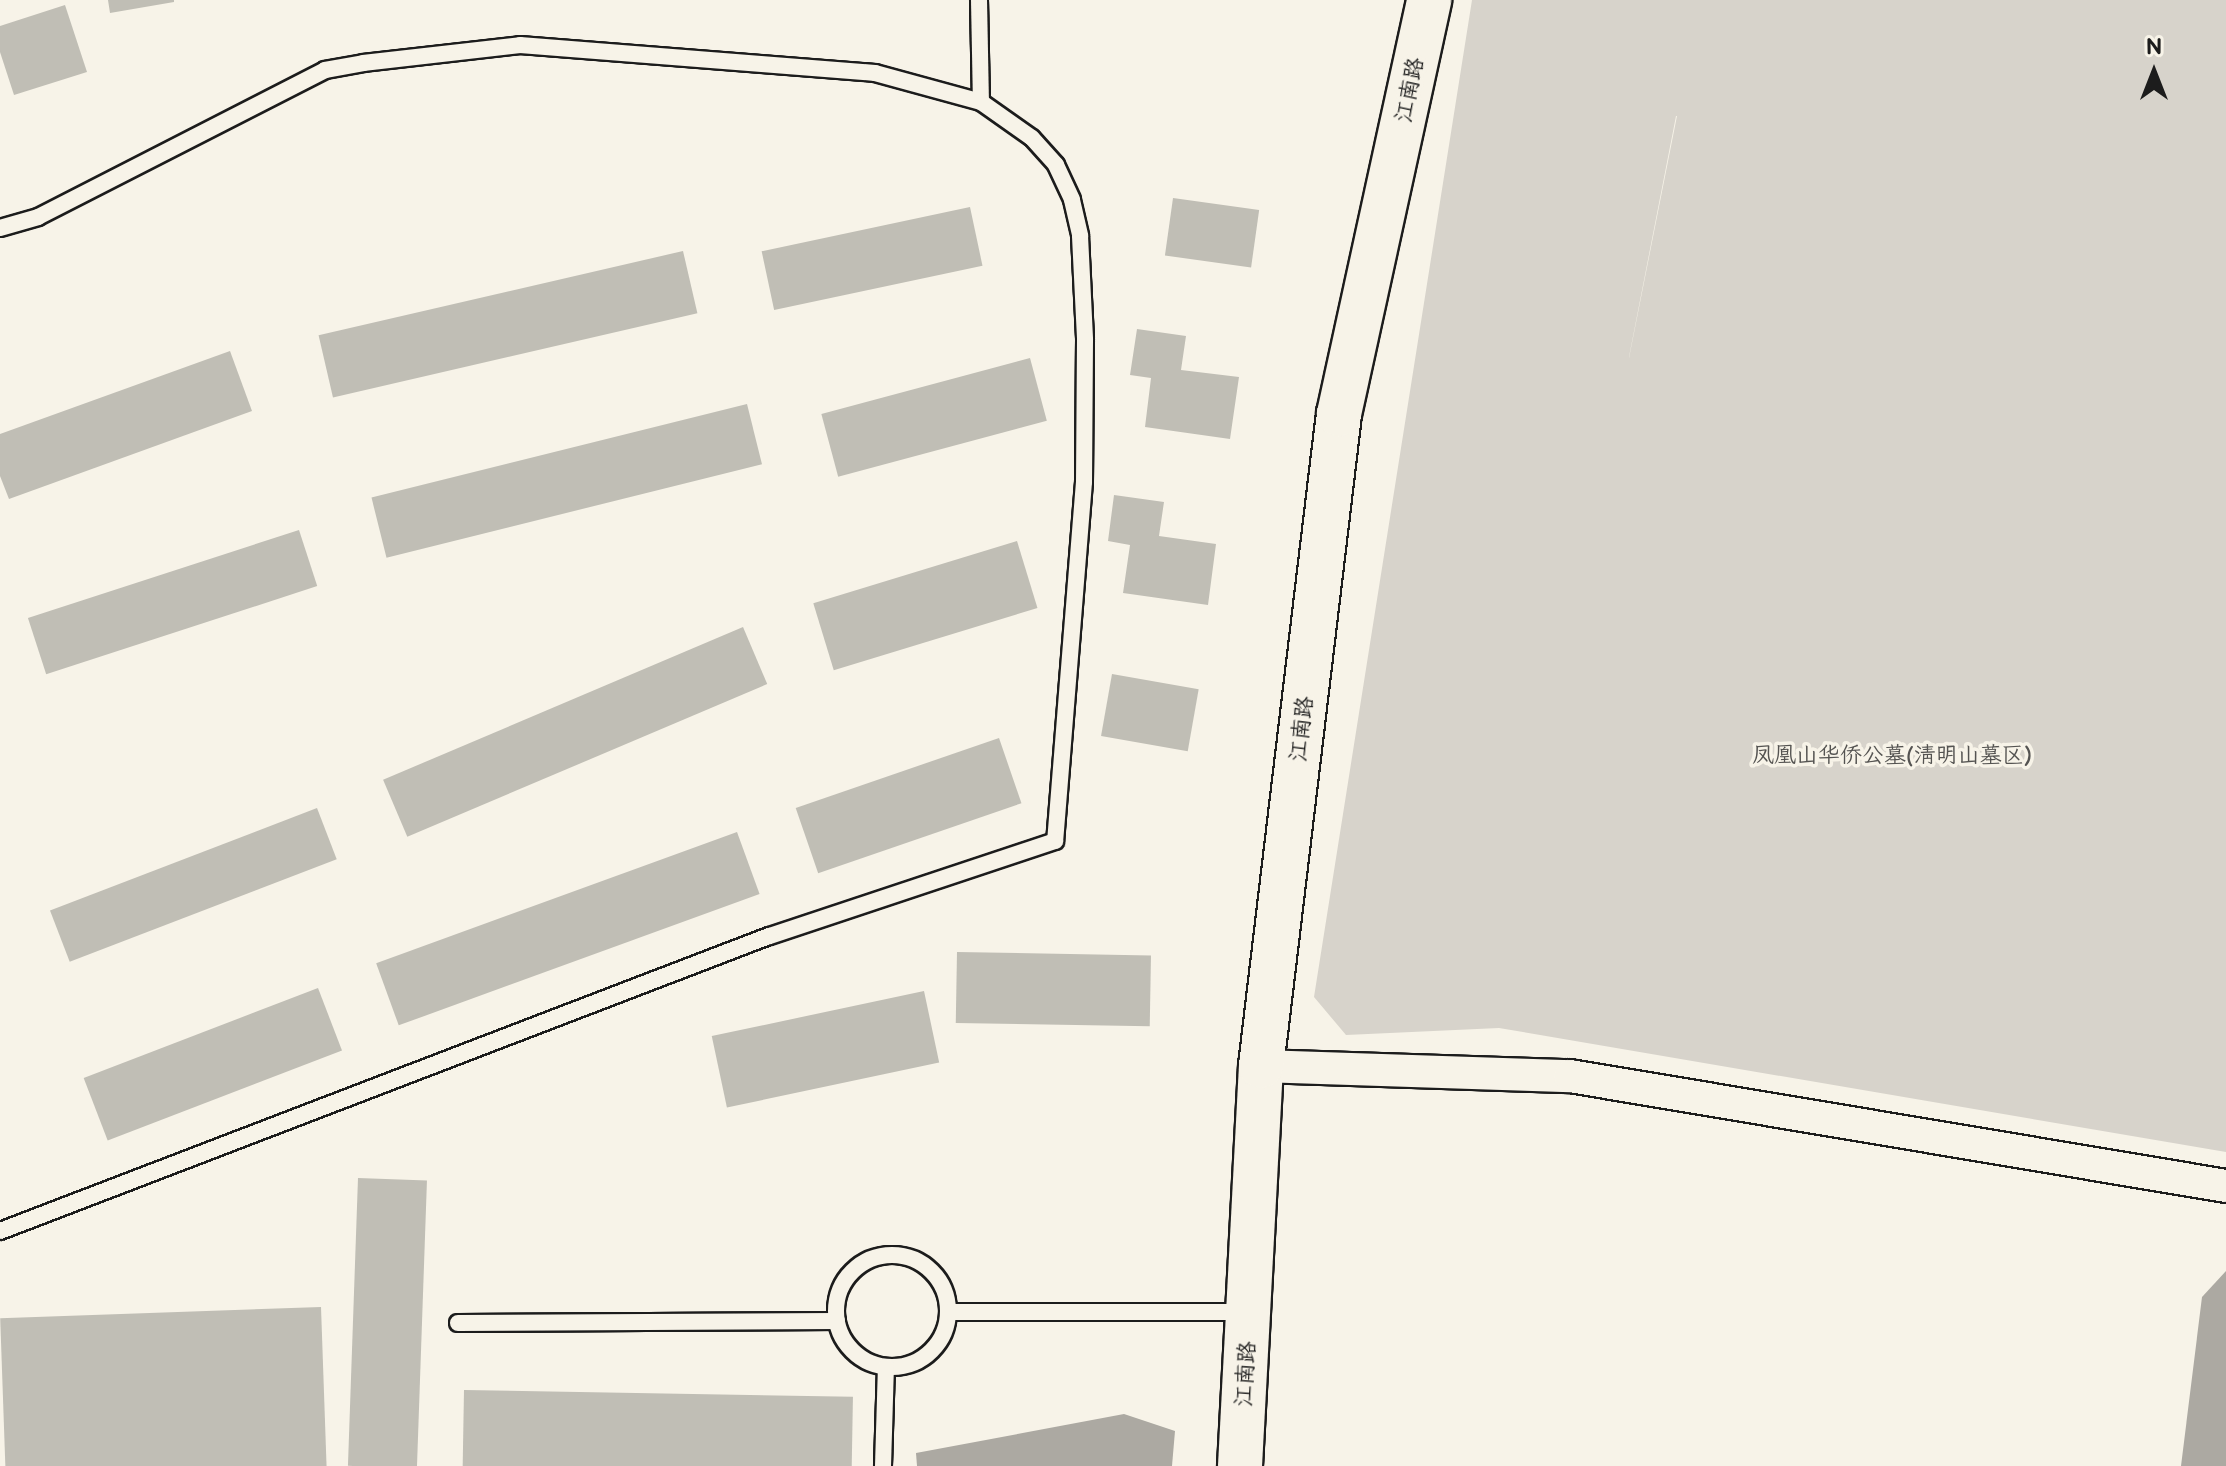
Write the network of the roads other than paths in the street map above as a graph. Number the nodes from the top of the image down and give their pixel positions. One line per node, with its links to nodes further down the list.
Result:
1 (979, 0): 3 (lane)
2 (1429, 0): 5 (main road, 江南路)
3 (981, 102): 4 (lane); 7 (lane)
4 (0, 228)
5 (1261, 1066): 6 (street); 9 (main road, 江南路)
6 (2226, 1186)
7 (0, 1231)
8 (948, 1312): 9 (lane); 10 (lane); 12 (lane)
9 (1250, 1312): 14 (main road, 江南路)
10 (837, 1321): 11 (lane); 12 (lane)
11 (458, 1323)
12 (886, 1367): 13 (lane)
13 (883, 1466)
14 (1240, 1466)

